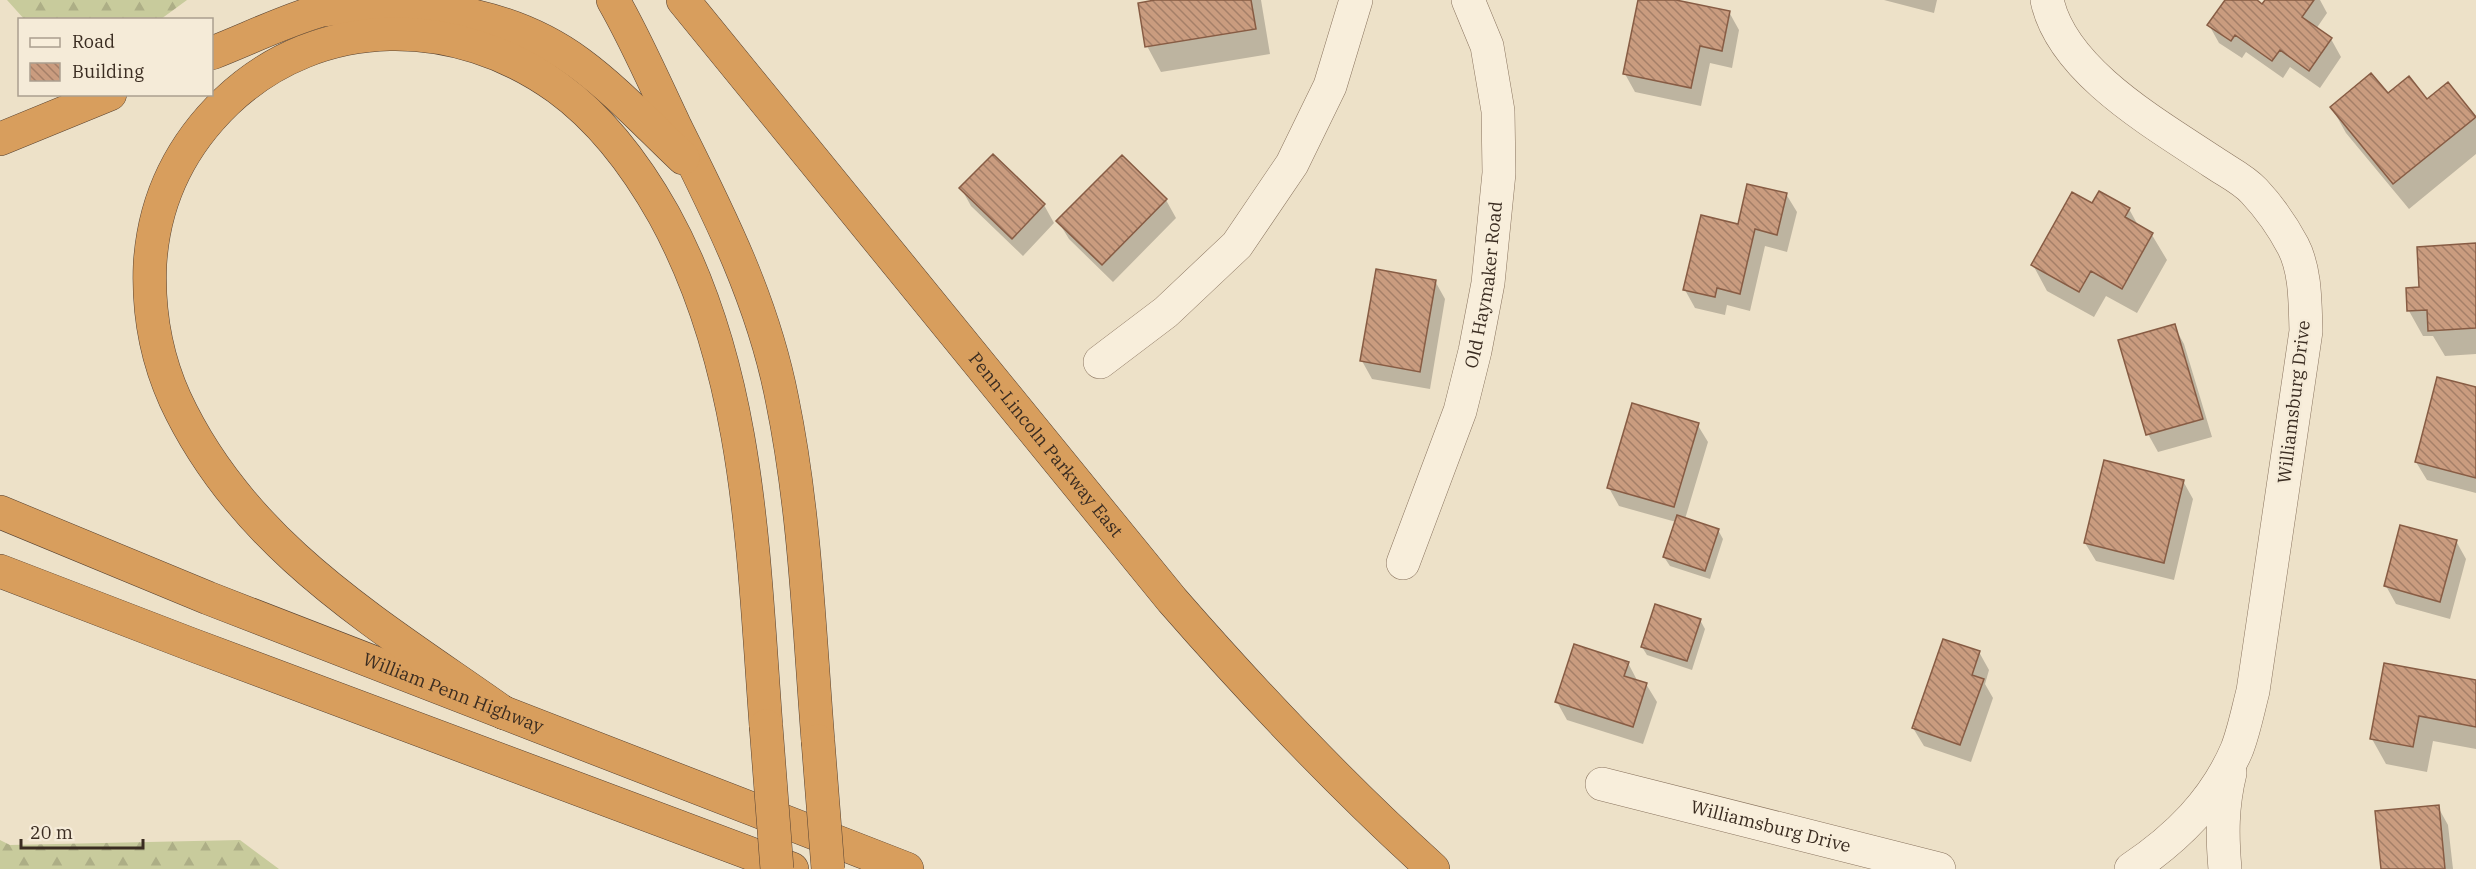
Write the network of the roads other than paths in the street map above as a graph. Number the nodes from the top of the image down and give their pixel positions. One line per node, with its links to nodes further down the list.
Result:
1 (613, 0): 9 (highway)
2 (683, 0): 21 (highway, Penn-Lincoln Parkway East)
3 (1356, 0): 10 (street)
4 (1468, 0): 12 (street, Old Haymaker Road)
5 (2047, 0): 15 (street, Williamsburg Drive)
6 (213, 53): 9 (highway)
7 (105, 96): 8 (highway)
8 (0, 139)
9 (699, 174): 19 (highway, bridge)
10 (1100, 362)
11 (0, 512): 14 (highway, William Penn Highway)
12 (1403, 563)
13 (0, 571): 18 (highway)
14 (504, 713): 17 (highway, bridge); 20 (highway, William Penn Highway)
15 (2237, 748): 23 (street, Williamsburg Drive); 24 (street)
16 (1602, 784): 22 (street, Williamsburg Drive)
17 (777, 869)
18 (792, 869)
19 (828, 869)
20 (907, 869)
21 (1432, 869)
22 (1939, 869)
23 (2131, 869)
24 (2225, 869)

